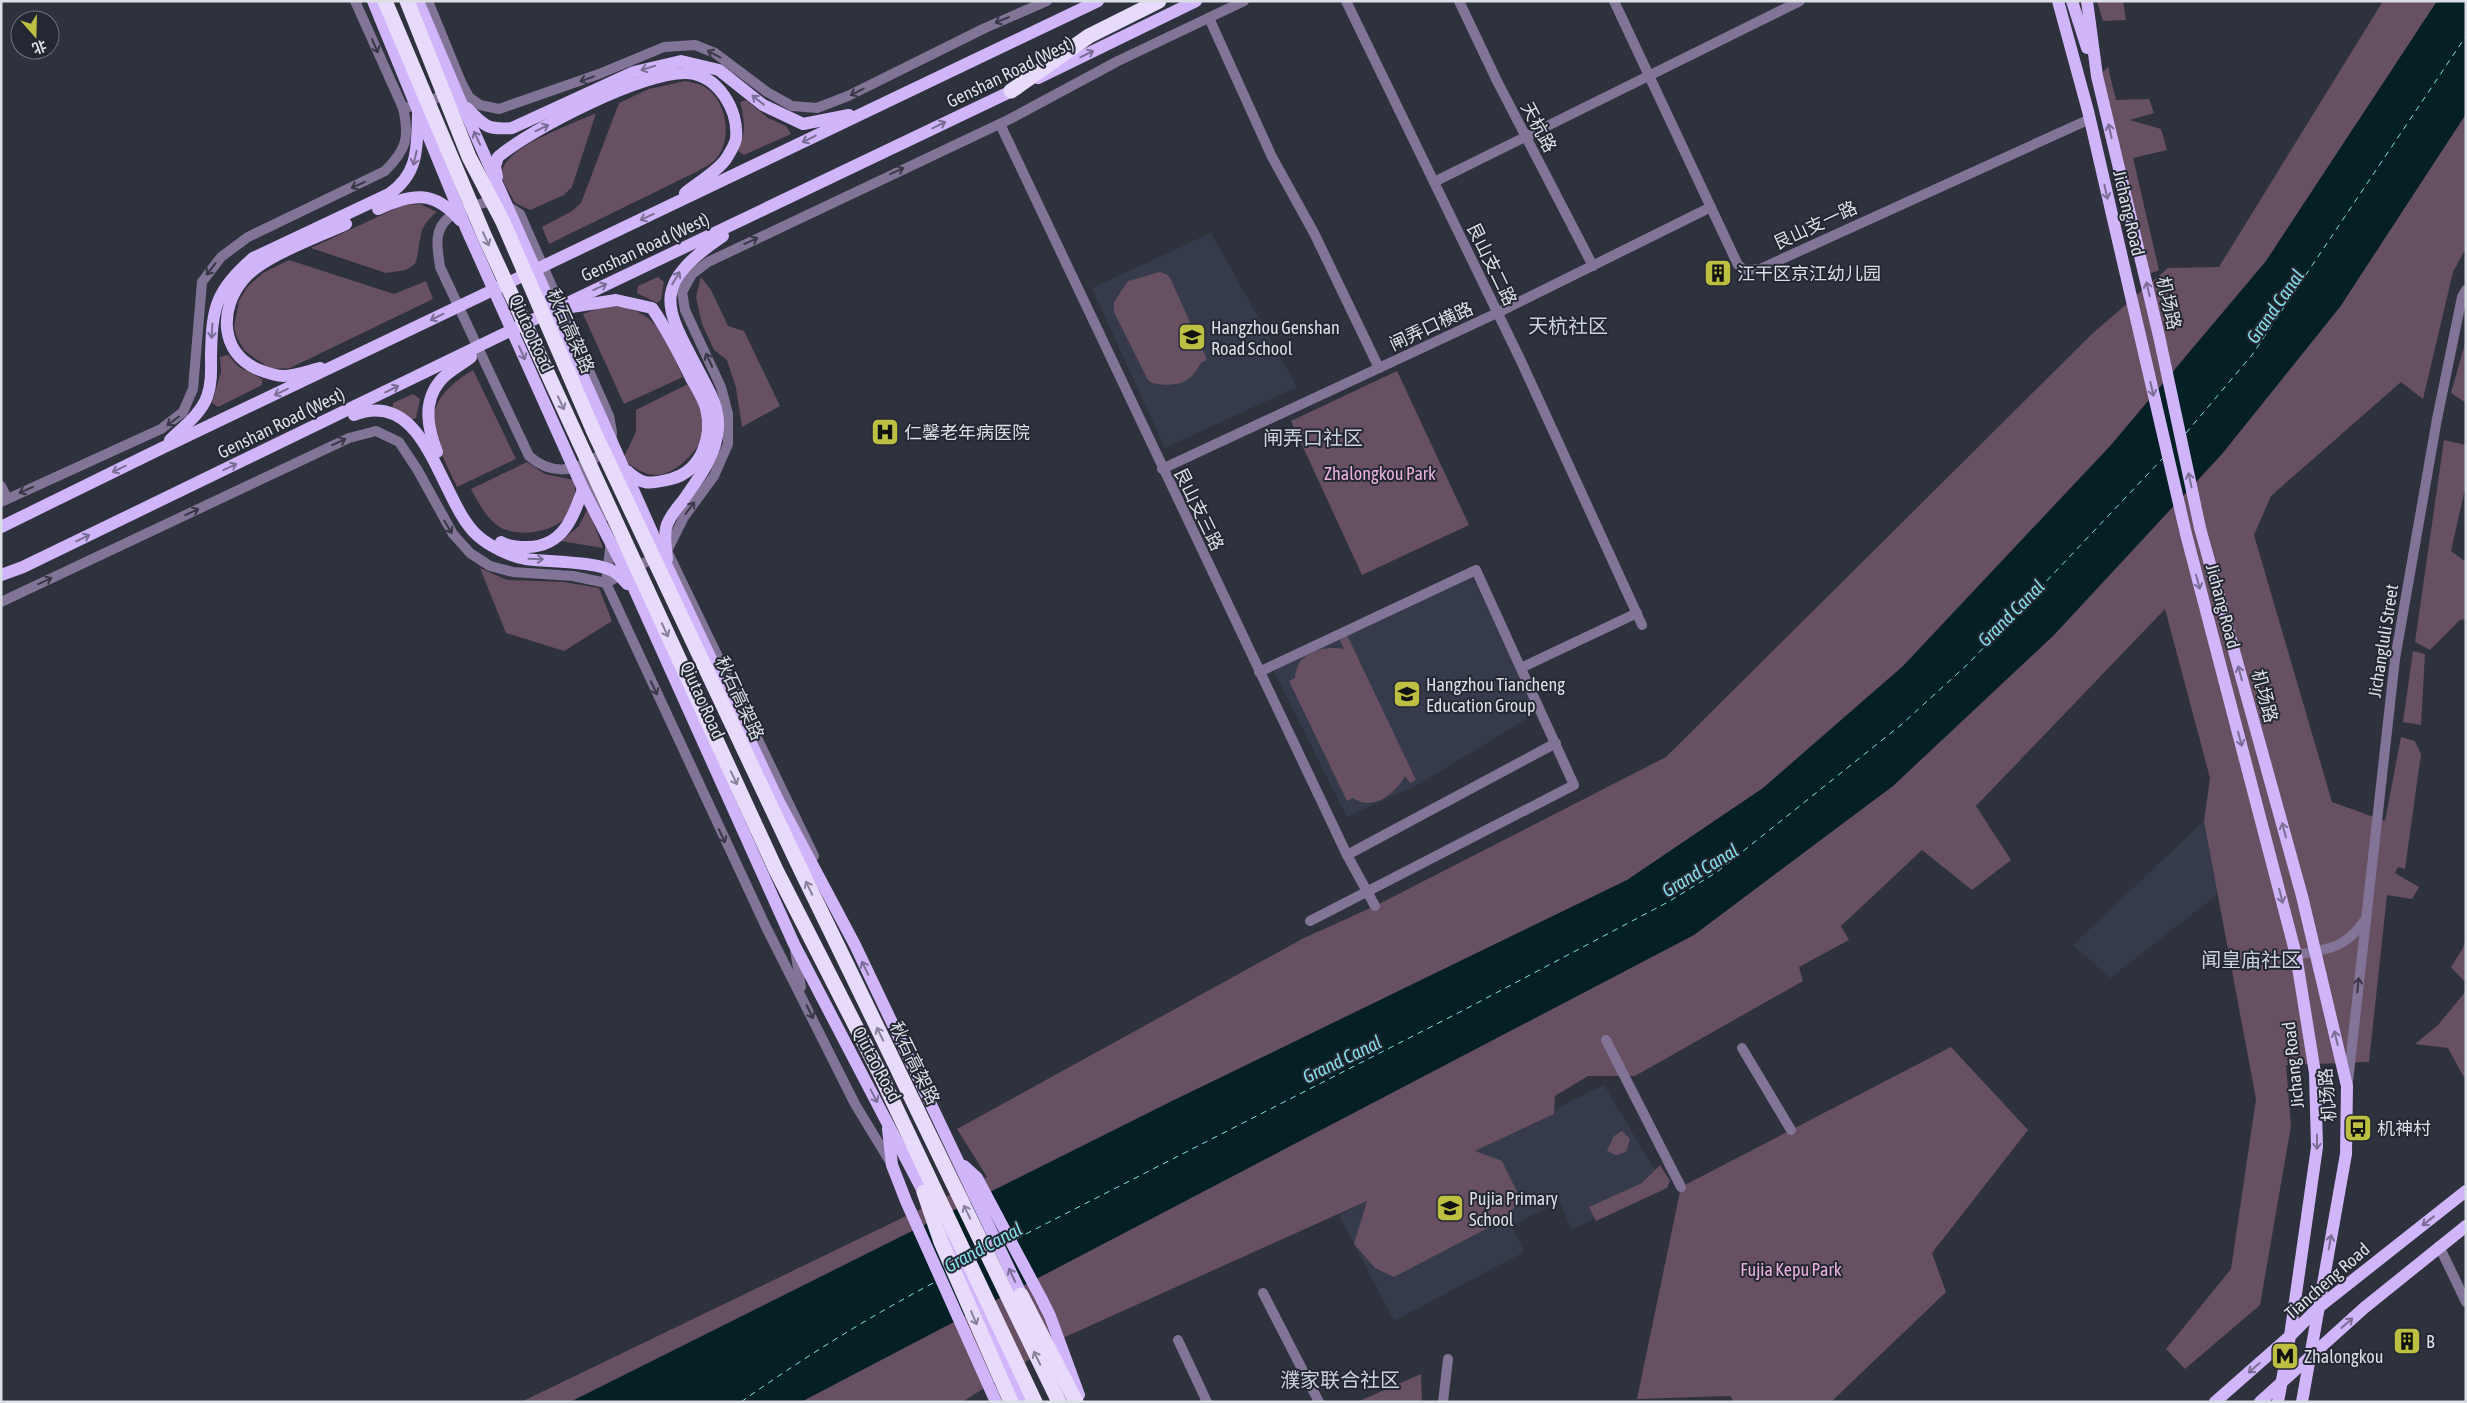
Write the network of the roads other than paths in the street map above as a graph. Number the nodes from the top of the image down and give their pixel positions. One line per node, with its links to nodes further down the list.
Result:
1 (355, 1): 27 (street, one-way to 27)
2 (373, 1): 26 (main road, Qiutao Road)
3 (385, 1): 100 (highway, 秋石高架路, one-way to 100)
4 (407, 1): 101 (highway, 秋石高架路, one-way to 4)
5 (418, 1): 25 (main road, Qiutao Road)
6 (428, 1): 23 (street)
7 (1047, 1): 23 (street, one-way to 23)
8 (1098, 1): 28 (main road, Genshan Road (West))
9 (1159, 1): 24 (highway)
10 (1196, 1): 24 (main road, Genshan Road (West), one-way to 10)
11 (1244, 1): 20 (street)
12 (1346, 1): 32 (street, 艮山支二路)
13 (1459, 1): 31 (street, 天杭路)
14 (1614, 1): 21 (street, 艮山支一路)
15 (1800, 1): 21 (street)
16 (2058, 1): 29 (main road, Jichang Road)
17 (2067, 1): 29 (main road)
18 (2072, 1): 22 (main road)
19 (2087, 1): 22 (main road, 机场路)
20 (1209, 18): 30 (street); 45 (street)
21 (1649, 76): 31 (street); 36 (street, 艮山支一路)
22 (2097, 76): 73 (main road, 机场路, one-way to 22)
23 (461, 82): 26 (street)
24 (1011, 91): 37 (main road, Genshan Road (West), one-way to 24)
25 (460, 100): 28 (main road, one-way to 25); 33 (main road, Qiutao Road, one-way to 25)
26 (423, 106): 27 (street); 34 (street); 38 (main road, Qiutao Road); 46 (main road, one-way to 46)
27 (403, 108): 53 (street, one-way to 53)
28 (869, 110): 35 (main road, Genshan Road (West), one-way to 35)
29 (2089, 115): 36 (street, 艮山支一路); 74 (main road, Jichang Road, one-way to 74)
30 (1000, 124): 49 (street, 艮山支三路); 55 (street, one-way to 30)
31 (1526, 137): 32 (street); 39 (street, 天杭路)
32 (1434, 182): 42 (street, 艮山支二路)
33 (499, 187): 35 (main road, one-way to 35); 50 (main road, Qiutao Road)
34 (466, 207): 48 (street); 48 (street)
35 (668, 207): 44 (main road, Genshan Road (West), one-way to 44)
36 (1712, 208): 39 (street, 闸弄口横路)
37 (753, 215): 41 (main road, Genshan Road (West), one-way to 37); 56 (main road, one-way to 37)
38 (466, 228): 44 (main road); 52 (main road, Qiutao Road, one-way to 52)
39 (1593, 266): 42 (street, 闸弄口横路)
40 (2466, 290): 69 (street, Jichangluli Street)
41 (550, 311): 43 (main road, Genshan Road (West)); 50 (main road)
42 (1497, 313): 45 (street, 闸弄口横路); 61 (street, 艮山支二路)
43 (494, 340): 47 (main road, Genshan Road (West), one-way to 43); 52 (main road)
44 (341, 363): 46 (main road, Genshan Road (West), one-way to 46)
45 (1379, 368): 49 (street, 闸弄口横路)
46 (160, 449): 54 (main road, Genshan Road (West), one-way to 54)
47 (268, 449): 57 (main road, Genshan Road (West), one-way to 47); 59 (main road, one-way to 59)
48 (583, 465): 55 (street); 58 (street)
49 (1162, 469): 64 (street, 艮山支三路)
50 (625, 470): 56 (main road, Qiutao Road)
51 (1, 486): 53 (street)
52 (583, 489): 59 (main road, Qiutao Road)
53 (4, 500)
54 (1, 527)
55 (667, 551): 58 (street); 72 (street)
56 (667, 566): 72 (main road, Qiutao Road)
57 (1, 575)
58 (606, 583): 60 (street, one-way to 58); 75 (street, one-way to 75)
59 (636, 592): 71 (main road, Qiutao Road)
60 (1, 602)
61 (1637, 613): 62 (street, 艮山支二路); 63 (street)
62 (1642, 625)
63 (1521, 668): 64 (street); 65 (street)
64 (1259, 672): 66 (street, 艮山支三路)
65 (1556, 743): 66 (street); 67 (street)
66 (1347, 855): 67 (street, 艮山支三路)
67 (1368, 893): 68 (street, 艮山支三路); 70 (street)
68 (1375, 906)
69 (2366, 918): 73 (street); 78 (street, Jichangluli Street, one-way to 69)
70 (1310, 921)
71 (794, 944): 75 (street); 79 (main road, Qiutao Road, one-way to 79)
72 (854, 945): 81 (main road, Qiutao Road, one-way to 72)
73 (2316, 951): 74 (street); 78 (main road, 机场路, one-way to 73)
74 (2296, 955): 92 (main road, Jichang Road, one-way to 92)
75 (802, 995): 82 (street, one-way to 82)
76 (1606, 1040): 83 (street)
77 (1742, 1048): 80 (street)
78 (2347, 1086): 91 (main road, 机场路, one-way to 78)
79 (887, 1120): 82 (main road); 85 (main road, Qiutao Road)
80 (1791, 1130)
81 (957, 1159): 89 (main road, Qiutao Road, one-way to 81); 104 (main road)
82 (892, 1165): 97 (main road)
83 (1681, 1187)
84 (2466, 1191): 91 (main road, Tiancheng Road, one-way to 91)
85 (924, 1192): 98 (highway, one-way to 98); 99 (main road, Qiutao Road)
86 (2466, 1226): 87 (main road)
87 (2439, 1246): 90 (street); 94 (main road, one-way to 87)
88 (1263, 1293): 106 (street)
89 (1021, 1295): 102 (main road, Qiutao Road); 103 (highway)
90 (2466, 1302)
91 (2319, 1307): 92 (main road, Tiancheng Road); 94 (main road, 机场路)
92 (2290, 1336): 96 (main road, Jichang Road); 108 (main road, Tiancheng Road, one-way to 108)
93 (1178, 1340): 105 (street)
94 (2310, 1355): 96 (main road); 111 (main road, 机场路)
95 (1448, 1359): 107 (street)
96 (2281, 1383): 109 (main road); 110 (main road, Jichang Road)
97 (996, 1402)
98 (1011, 1402)
99 (1025, 1402)
100 (1035, 1402)
101 (1058, 1402)
102 (1070, 1402)
103 (1076, 1402)
104 (1082, 1402)
105 (1207, 1402)
106 (1319, 1402)
107 (1443, 1402)
108 (2215, 1402)
109 (2260, 1402)
110 (2278, 1402)
111 (2302, 1402)

